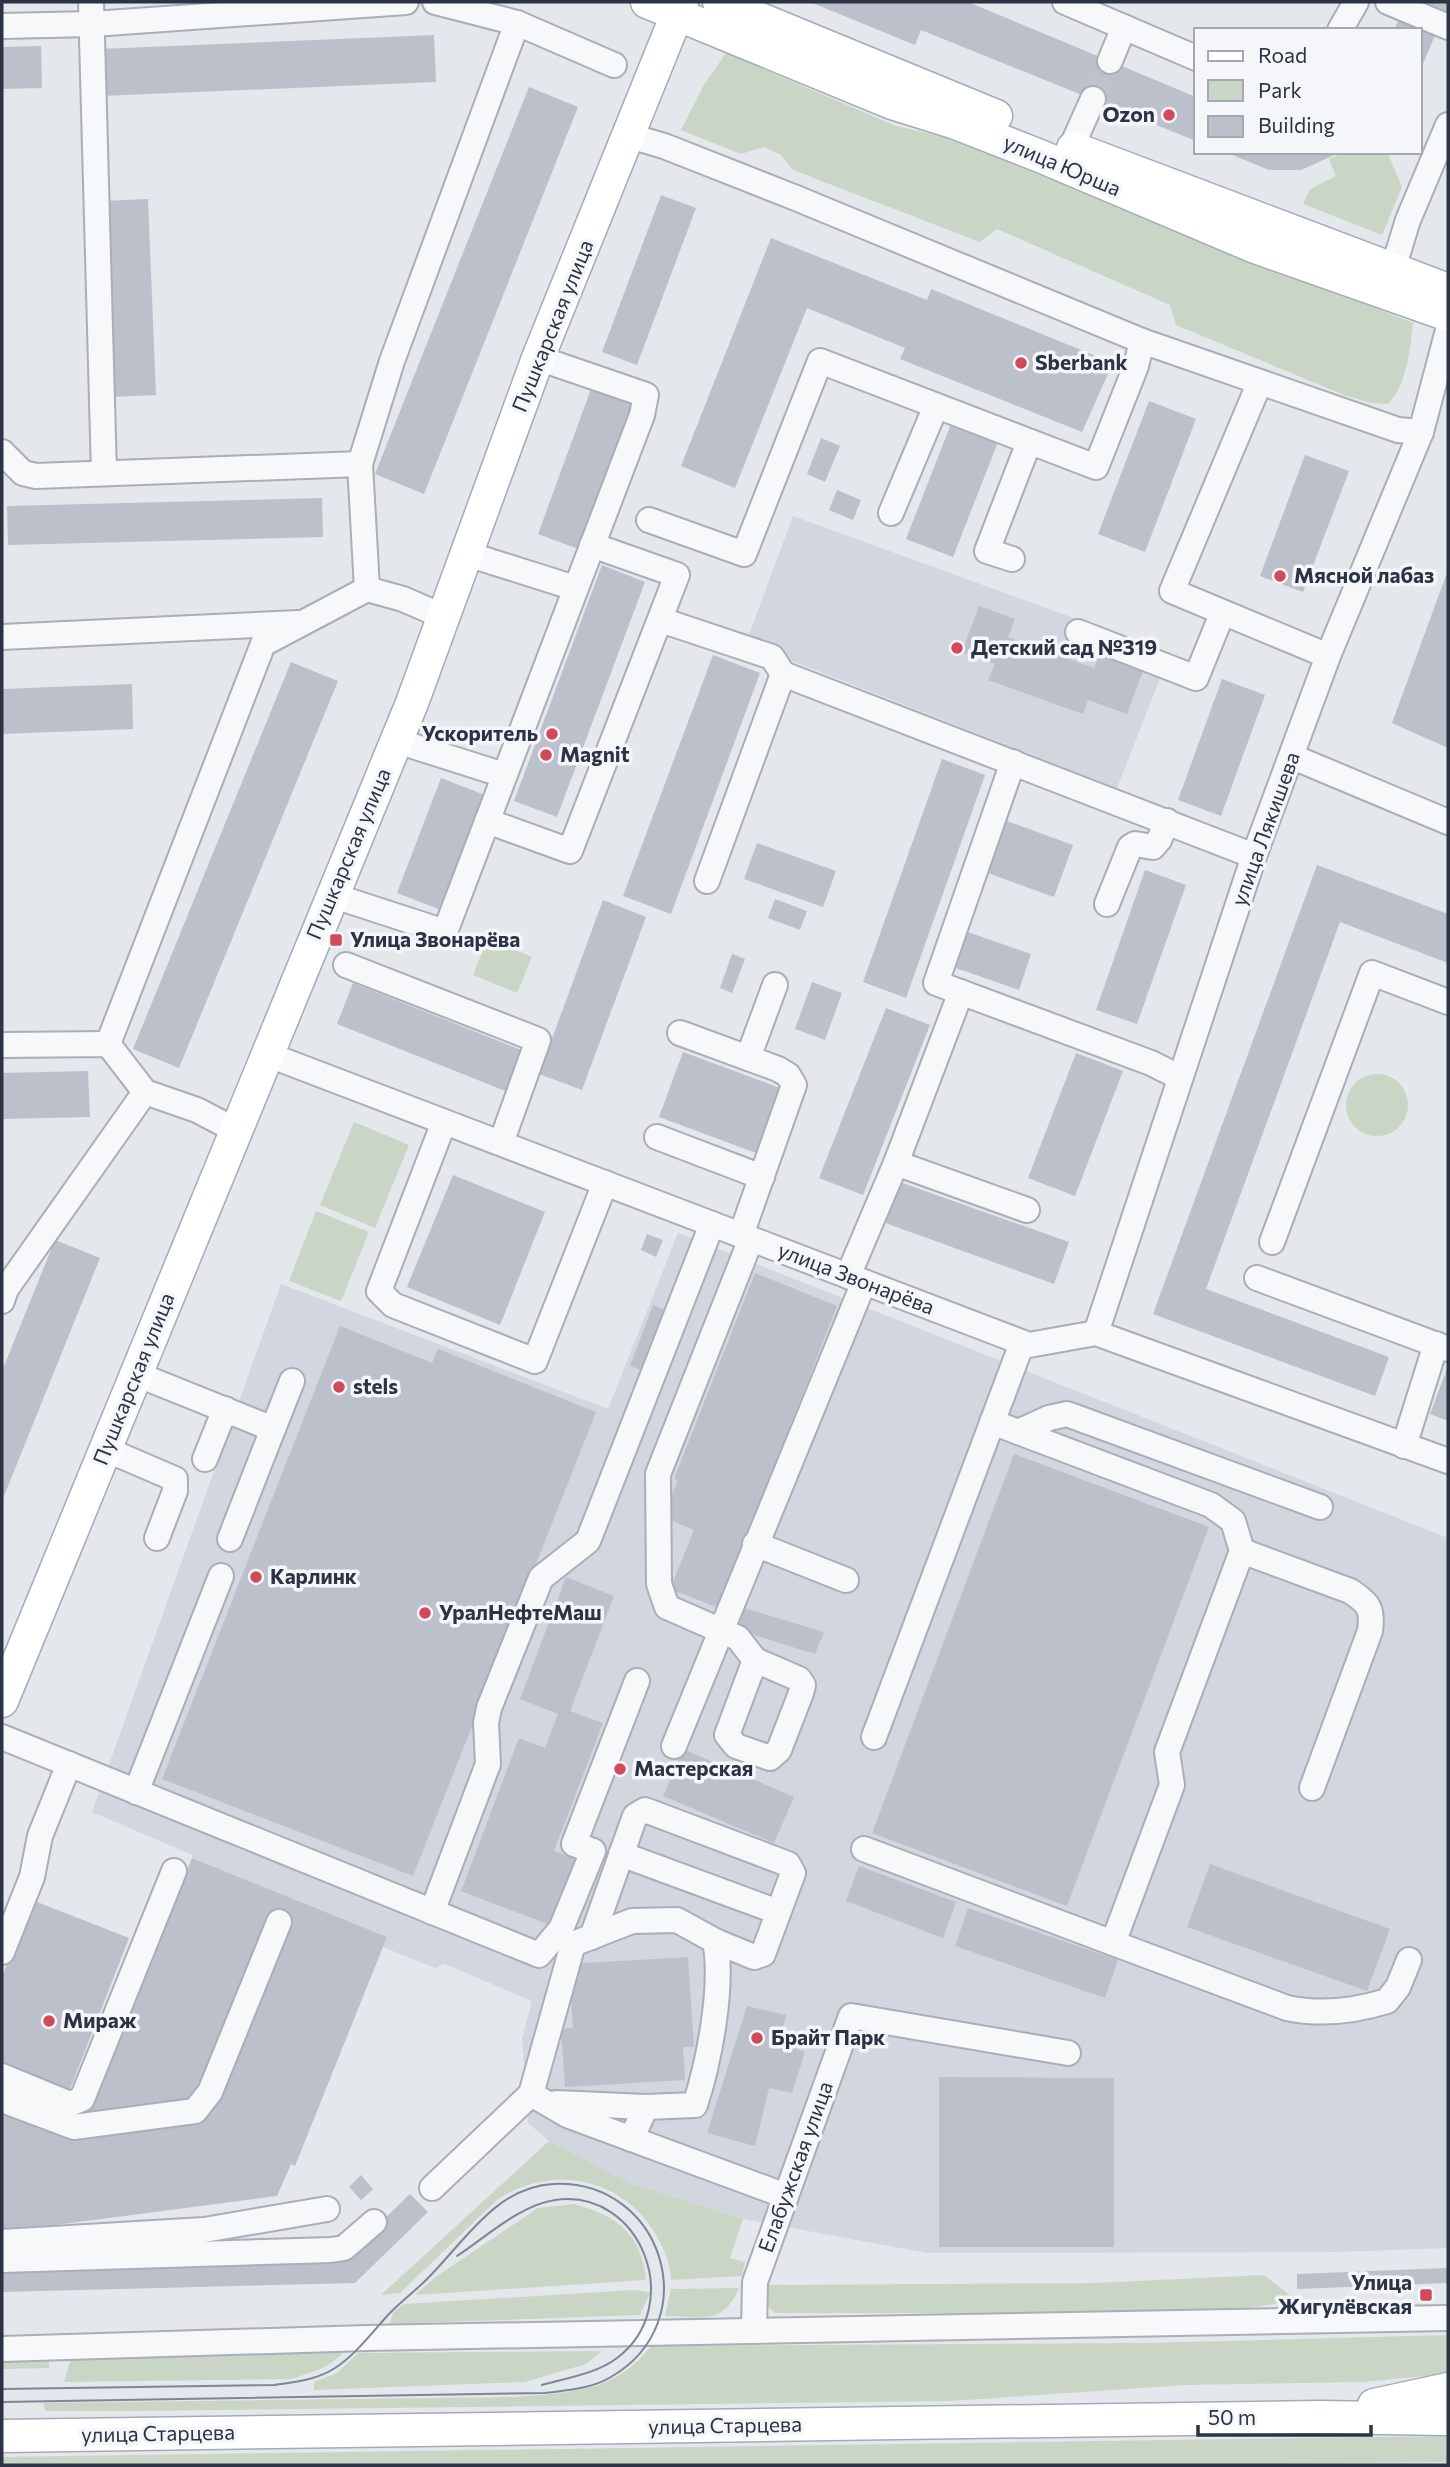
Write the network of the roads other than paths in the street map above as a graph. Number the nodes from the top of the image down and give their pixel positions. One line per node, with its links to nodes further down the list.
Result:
1 (406, 2): 9 (street)
2 (435, 2): 10 (street)
3 (647, 2): 8 (main road, улица Юрша)
4 (719, 2): 21 (main road, улица Юрша)
5 (1065, 2): 12 (street)
6 (1356, 2): 14 (street)
7 (1391, 2): 13 (street)
8 (680, 8): 20 (main road, Пушкарская улица); 21 (main road, улица Юрша)
9 (92, 13): 11 (street); 34 (street)
10 (517, 23): 17 (street); 33 (street)
11 (2, 26)
12 (1124, 27): 15 (street); 16 (street)
13 (1448, 27)
14 (1341, 28)
15 (1194, 57)
16 (1110, 61)
17 (614, 65)
18 (1093, 99): 21 (street)
19 (1448, 125): 22 (street)
20 (630, 136): 26 (street); 27 (main road, Пушкарская улица)
21 (1067, 157): 22 (main road, улица Юрша)
22 (1389, 281): 23 (main road, улица Юрша); 24 (main road, улица Юрша)
23 (1448, 290)
24 (1448, 315)
25 (1448, 330): 30 (street, улица Лякишева)
26 (1142, 341): 28 (street); 31 (street)
27 (538, 358): 37 (street); 38 (main road, Пушкарская улица)
28 (1259, 384): 30 (street); 42 (street)
29 (936, 406): 31 (street); 35 (street); 36 (street)
30 (1420, 432): 48 (street, улица Лякишева)
31 (1029, 442): 39 (street)
32 (2, 452): 34 (street)
33 (360, 464): 34 (street); 41 (street)
34 (104, 474)
35 (891, 513)
36 (649, 520)
37 (592, 545): 40 (street); 44 (street)
38 (467, 554): 40 (street); 43 (main road, Пушкарская улица)
39 (1012, 559)
40 (575, 588): 53 (street)
41 (367, 589): 43 (street); 45 (street)
42 (1222, 614): 46 (street); 48 (street)
43 (442, 616): 50 (main road, Пушкарская улица)
44 (661, 620): 49 (street); 56 (street)
45 (303, 622): 47 (street); 68 (street)
46 (1078, 632)
47 (2, 637)
48 (1328, 656): 51 (street, улица Лякишева)
49 (783, 674): 52 (street); 60 (street)
50 (397, 741): 53 (street); 61 (main road, Пушкарская улица)
51 (1293, 757): 55 (street); 59 (street, улица Лякишева)
52 (1013, 762): 57 (street); 65 (street)
53 (504, 775): 56 (street)
54 (1448, 800): 55 (street)
55 (1418, 809): 58 (street)
56 (486, 821): 61 (street)
57 (1167, 821): 59 (street); 62 (street)
58 (1448, 822)
59 (1254, 856): 72 (street, улица Лякишева)
60 (707, 881)
61 (331, 895): 70 (main road, Пушкарская улица)
62 (1107, 904)
63 (346, 965): 77 (street)
64 (775, 985): 71 (street)
65 (961, 992): 72 (street); 78 (street)
66 (1448, 1002): 84 (street)
67 (680, 1033): 71 (street)
68 (108, 1044): 69 (street); 73 (street)
69 (2, 1045)
70 (269, 1055): 74 (street, улица Звонарёва); 75 (main road, Пушкарская улица)
71 (748, 1058): 79 (street)
72 (1179, 1077): 88 (street, улица Лякишева)
73 (145, 1092): 75 (street); 87 (street)
74 (444, 1122): 77 (street, улица Звонарёва); 80 (street)
75 (237, 1131): 91 (main road, Пушкарская улица)
76 (657, 1137): 79 (street)
77 (500, 1143): 80 (street, улица Звонарёва)
78 (895, 1163): 81 (street); 86 (street)
79 (762, 1177): 83 (street)
80 (605, 1183): 82 (street, улица Звонарёва)
81 (1027, 1210)
82 (712, 1224): 83 (street, улица Звонарёва); 121 (street)
83 (746, 1237): 86 (street, улица Звонарёва); 108 (street)
84 (1272, 1242)
85 (1257, 1278): 90 (street)
86 (856, 1279): 89 (street, улица Звонарёва); 104 (street)
87 (3, 1292)
88 (1096, 1333): 89 (street, улица Звонарёва); 97 (street)
89 (1022, 1343): 94 (street)
90 (1442, 1347): 97 (street)
91 (136, 1374): 93 (street); 98 (main road, Пушкарская улица)
92 (292, 1381): 95 (street)
93 (225, 1409): 95 (street); 99 (street)
94 (992, 1422): 96 (street); 113 (street)
95 (273, 1429): 103 (street)
96 (1018, 1432): 101 (street); 105 (street)
97 (1404, 1446): 100 (street)
98 (105, 1449): 102 (street); 111 (main road, Пушкарская улица)
99 (205, 1459)
100 (1448, 1461)
101 (1320, 1507)
102 (157, 1538)
103 (230, 1539)
104 (755, 1544): 107 (street); 108 (street)
105 (1242, 1550): 116 (street); 126 (street)
106 (221, 1576): 117 (street)
107 (846, 1580)
108 (719, 1630): 109 (street); 114 (street)
109 (755, 1660)
110 (637, 1681): 121 (street)
111 (2, 1701)
112 (2, 1737): 115 (street)
113 (874, 1737)
114 (674, 1746)
115 (69, 1764): 117 (street); 127 (street)
116 (1312, 1788)
117 (136, 1792): 121 (street)
118 (864, 1849): 126 (street)
119 (621, 1854): 122 (street); 122 (street); 124 (street)
120 (174, 1871): 130 (street)
121 (432, 1912)
122 (778, 1912): 125 (street)
123 (279, 1922): 132 (street)
124 (592, 1937): 125 (street); 131 (street)
125 (715, 1941): 133 (street)
126 (1113, 1943): 128 (street)
127 (2, 1952)
128 (1409, 1960)
129 (1068, 2053): 136 (street, Елабужская улица)
130 (2, 2076)
131 (541, 2098): 133 (street); 134 (street); 135 (street)
132 (2, 2100)
133 (646, 2107): 134 (street)
134 (631, 2139): 136 (street)
135 (432, 2188)
136 (786, 2196): 142 (street, Елабужская улица)
137 (327, 2208): 139 (street)
138 (374, 2222): 140 (street)
139 (2, 2242)
140 (2, 2260)
141 (1448, 2318): 142 (street)
142 (754, 2331): 143 (street)
143 (2, 2349)
144 (1448, 2389): 145 (main road)
145 (1320, 2417): 146 (main road, улица Старцева); 147 (main road, улица Старцева)
146 (1448, 2419)
147 (2, 2436)

